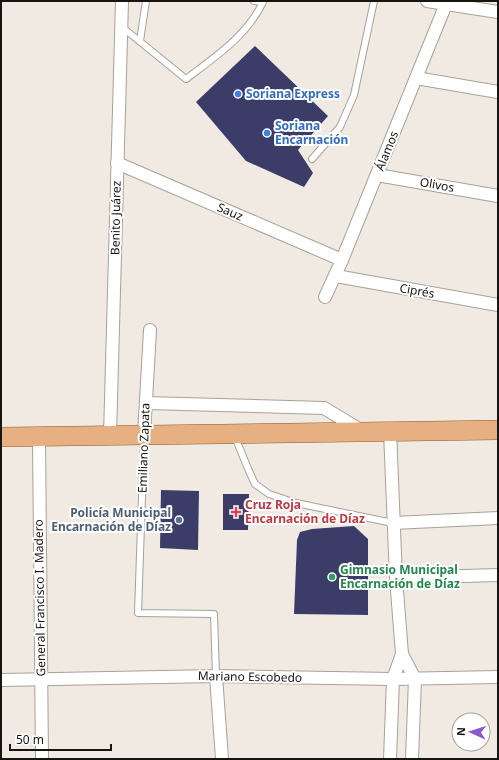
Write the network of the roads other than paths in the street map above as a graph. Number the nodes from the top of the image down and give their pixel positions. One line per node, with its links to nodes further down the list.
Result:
1 (122, 1): 9 (street, Benito Juárez)
2 (146, 1): 10 (lane)
3 (254, 1): 6 (lane)
4 (374, 1): 13 (lane)
5 (427, 1): 7 (street)
6 (263, 2): 10 (lane)
7 (446, 4): 8 (street); 11 (street, Álamos)
8 (498, 12)
9 (121, 26): 10 (lane); 14 (street, Benito Juárez)
10 (140, 41)
11 (416, 78): 12 (street); 15 (street, Álamos)
12 (498, 92)
13 (312, 159)
14 (117, 163): 17 (street, Sauz); 28 (street, Benito Juárez)
15 (377, 175): 16 (street, Olivos); 17 (street, Álamos)
16 (498, 196)
17 (342, 260): 18 (street, Álamos)
18 (336, 276): 19 (street, Álamos); 20 (street, Ciprés)
19 (325, 297)
20 (498, 305)
21 (150, 330): 22 (street, Emiliano Zapata)
22 (146, 403): 25 (street); 27 (street, Emiliano Zapata)
23 (498, 430): 24 (main road)
24 (390, 431): 25 (main road); 32 (street)
25 (363, 432): 26 (main road)
26 (234, 434): 27 (main road); 32 (lane)
27 (144, 435): 28 (main road); 36 (lane, Emiliano Zapata)
28 (110, 436): 30 (main road)
29 (1, 437): 30 (main road)
30 (39, 437): 38 (street, General Francisco I. Madero)
31 (498, 518): 32 (street)
32 (393, 523): 34 (street)
33 (498, 575): 34 (street)
34 (396, 578): 35 (street)
35 (402, 654): 39 (street); 41 (street)
36 (216, 676): 38 (street, Mariano Escobedo); 41 (street, Mariano Escobedo); 43 (street)
37 (498, 677): 39 (street, Mariano Escobedo)
38 (41, 679): 40 (street, Mariano Escobedo); 42 (street, General Francisco I. Madero)
39 (415, 679): 41 (street, Mariano Escobedo); 45 (street)
40 (1, 680)
41 (393, 680): 44 (street)
42 (42, 759)
43 (222, 759)
44 (390, 759)
45 (412, 759)

